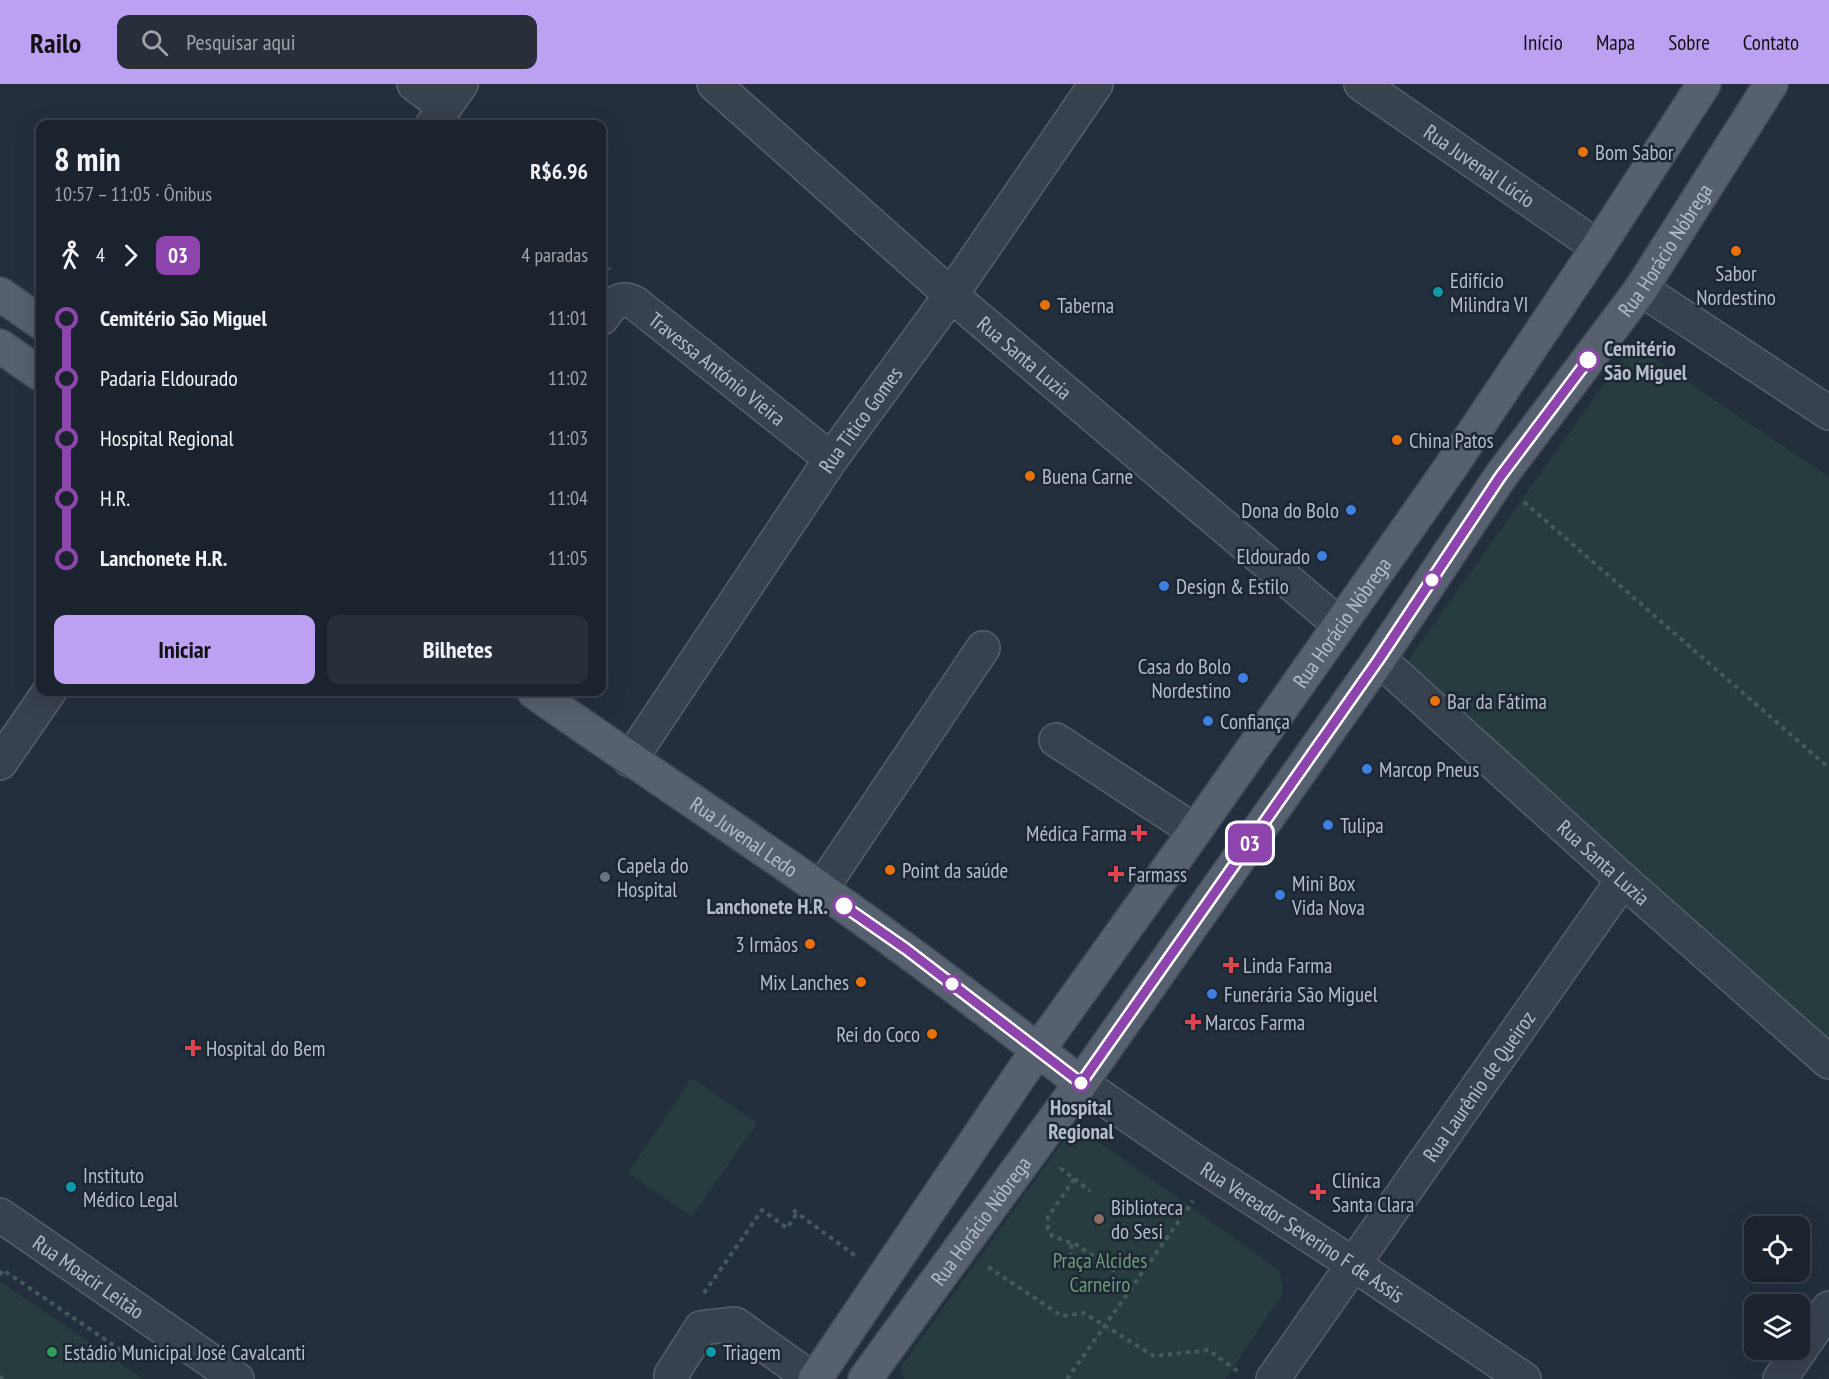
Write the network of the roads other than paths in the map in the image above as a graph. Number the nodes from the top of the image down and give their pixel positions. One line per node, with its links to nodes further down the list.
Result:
1 (414, 84): 7 (street)
2 (714, 84): 11 (street, Rua Santa Luzia)
3 (1096, 84): 11 (street, Rua Titico Gomes)
4 (1361, 84): 8 (street, Rua Juvenal Lúcio)
5 (1704, 84): 8 (main road, Rua Horácio Nóbrega)
6 (1771, 84): 9 (main road, Rua Horácio Nóbrega)
7 (447, 105)
8 (1598, 248): 18 (main road, Rua Horácio Nóbrega)
9 (1641, 289): 16 (street); 20 (main road, Rua Horácio Nóbrega)
10 (0, 294): 13 (main road)
11 (951, 296): 17 (street, Rua Titico Gomes); 18 (street, Rua Santa Luzia)
12 (606, 312): 17 (street, Travessa António Vieira)
13 (36, 319)
14 (0, 346): 15 (main road)
15 (36, 371)
16 (1829, 413)
17 (831, 459): 24 (street, Rua Titico Gomes)
18 (1339, 624): 26 (main road, Rua Horácio Nóbrega)
19 (983, 648): 28 (street)
20 (1379, 659): 27 (street, Rua Santa Luzia); 31 (main road, Rua Horácio Nóbrega)
21 (46, 696): 25 (street)
22 (540, 696): 24 (main road, Rua Juvenal Ledo)
23 (1056, 740): 26 (street)
24 (630, 760): 28 (main road, Rua Juvenal Ledo)
25 (0, 763)
26 (1195, 831): 29 (main road, Rua Horácio Nóbrega)
27 (1623, 880): 30 (street, Rua Santa Luzia); 33 (street, Rua Laurênio de Queiroz)
28 (821, 889): 29 (main road, Rua Juvenal Ledo)
29 (1037, 1052): 31 (main road, Rua Juvenal Ledo); 40 (main road, Rua Horácio Nóbrega)
30 (1829, 1062)
31 (1081, 1083): 33 (street, Rua Vereador Severino F de Assis); 37 (main road, Rua Horácio Nóbrega)
32 (0, 1215): 38 (street, Rua Moacir Leitão)
33 (1353, 1264): 41 (street, Rua Laurênio de Queiroz); 42 (street, Rua Vereador Severino F de Assis)
34 (1829, 1308): 35 (street)
35 (1810, 1336)
36 (1793, 1360): 43 (street)
37 (869, 1378)
38 (237, 1379)
39 (673, 1379): 40 (street)
40 (814, 1379)
41 (1273, 1379)
42 (1524, 1379)
43 (1780, 1379)

